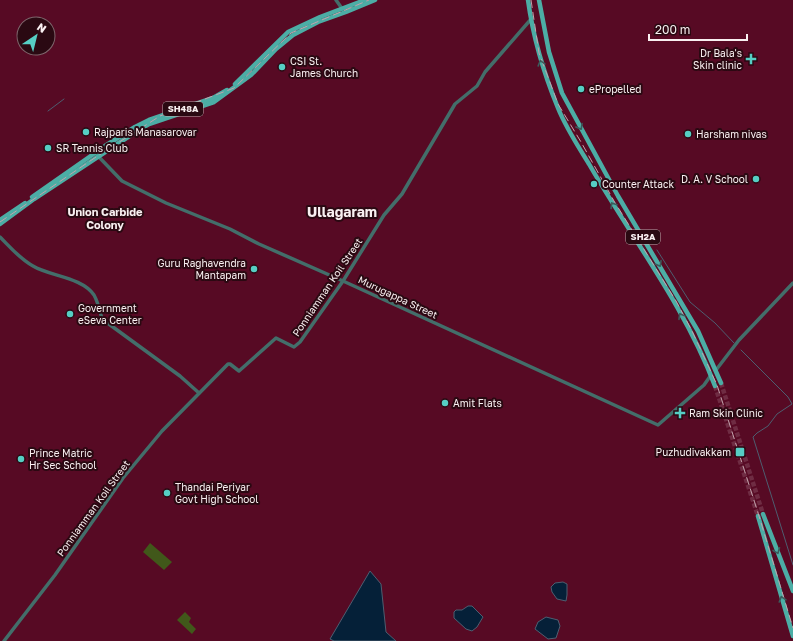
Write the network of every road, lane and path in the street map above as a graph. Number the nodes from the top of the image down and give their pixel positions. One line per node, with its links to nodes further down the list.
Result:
1 (336, 0): 6 (street)
2 (365, 0): 6 (main road, SH48A)
3 (375, 0): 6 (main road, SH48A)
4 (528, 0): 7 (main road, SH2A)
5 (540, 0): 8 (main road, SH2A)
6 (343, 11): 10 (main road, SH48A)
7 (532, 18): 9 (main road, SH2A, one-way to 7); 14 (street, Ponniamman Koil Street)
8 (562, 93): 9 (main road); 16 (main road, SH2A, one-way to 16)
9 (555, 99): 17 (main road, SH2A, one-way to 9)
10 (97, 155): 11 (main road, SH48A); 12 (main road, SH48A); 14 (street, Murugappa Street)
11 (0, 220)
12 (0, 224)
13 (0, 237): 22 (street)
14 (343, 281): 19 (street, Murugappa Street); 22 (street, Ponniamman Koil Street)
15 (793, 283): 18 (street)
16 (698, 331): 17 (main road); 18 (main road, SH2A)
17 (691, 333): 19 (main road, SH2A)
18 (716, 370): 20 (main road, SH2A)
19 (711, 375): 21 (main road, SH2A)
20 (721, 383)
21 (715, 386)
22 (199, 393): 29 (street, Ponniamman Koil Street)
23 (764, 514): 25 (main road)
24 (758, 516): 26 (main road)
25 (769, 531): 26 (main road); 27 (main road, one-way to 27)
26 (762, 534): 28 (main road, one-way to 26)
27 (793, 590)
28 (793, 636)
29 (4, 641)

